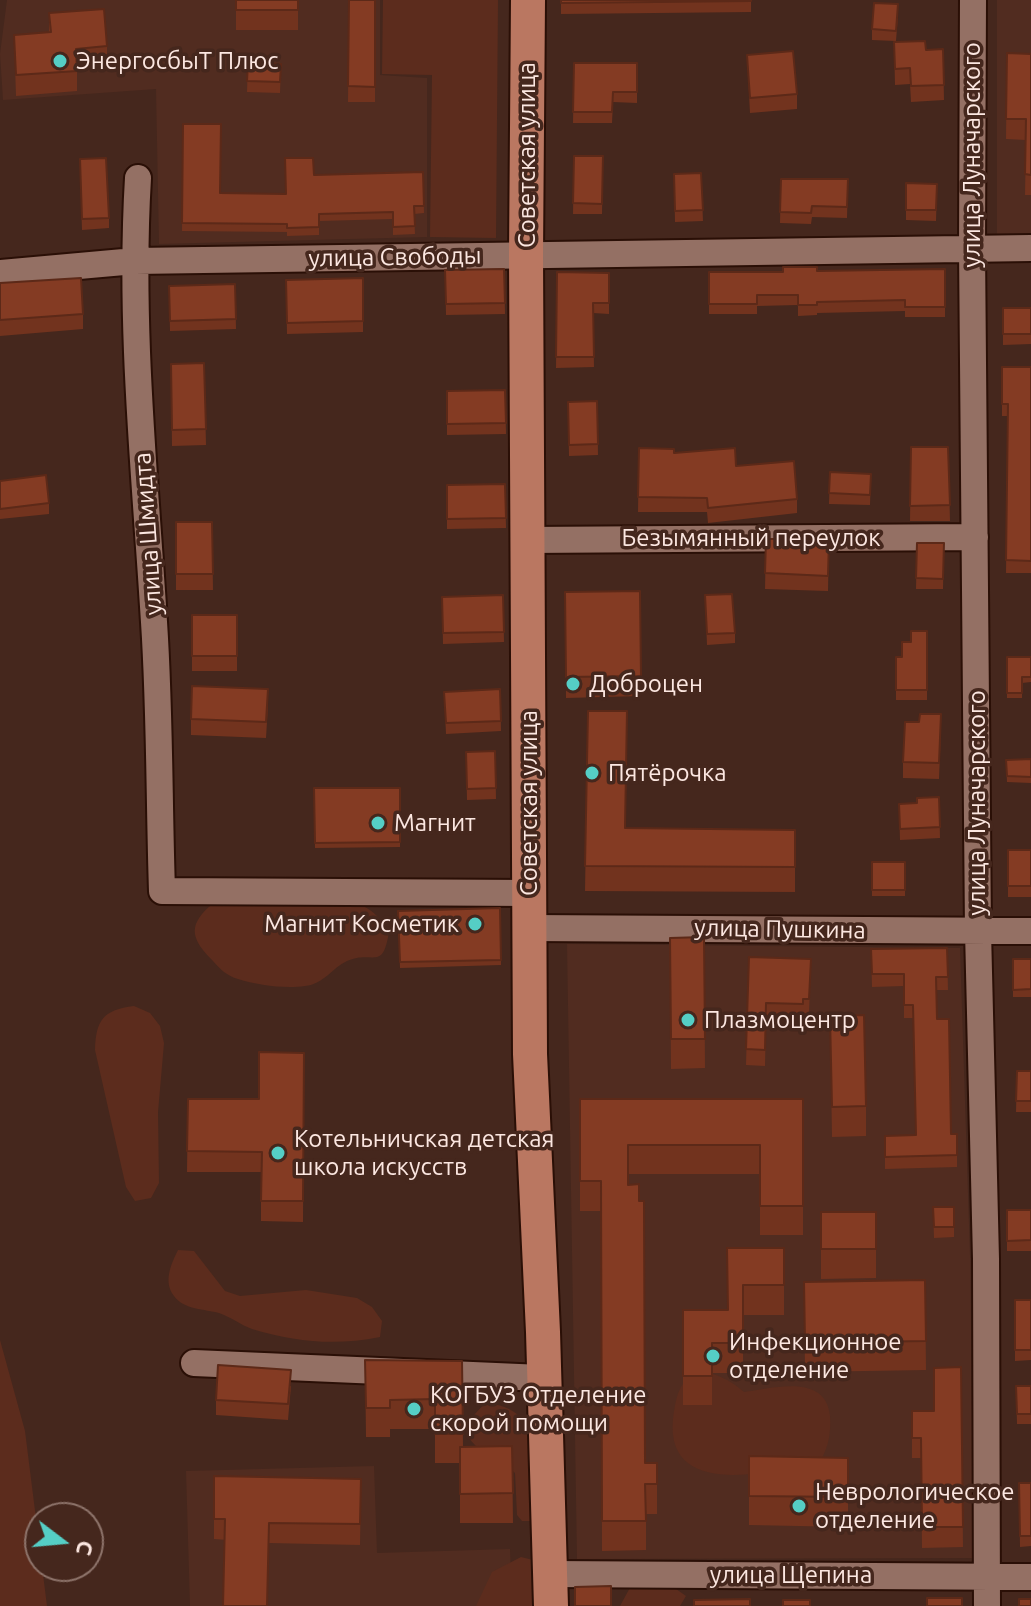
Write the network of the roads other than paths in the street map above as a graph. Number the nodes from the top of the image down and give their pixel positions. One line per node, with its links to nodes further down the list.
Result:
1 (528, 0): 6 (main road, Советская улица)
2 (973, 0): 4 (street, улица Луначарского)
3 (138, 178): 7 (street, улица Шмидта)
4 (972, 248): 5 (street, улица Свободы); 6 (street, улица Свободы); 9 (street, улица Луначарского)
5 (1031, 248)
6 (526, 255): 7 (street, улица Свободы); 10 (main road, Советская улица)
7 (135, 261): 8 (street, улица Свободы); 11 (street, улица Шмидта)
8 (0, 273)
9 (975, 537): 10 (street, Безымянный переулок); 13 (street, улица Луначарского)
10 (527, 540): 11 (main road, Советская улица)
11 (530, 893): 12 (main road, Советская улица)
12 (530, 928): 13 (street, улица Пушкина); 16 (main road, Советская улица)
13 (978, 931): 14 (street, улица Пушкина); 17 (street, улица Луначарского)
14 (1031, 931)
15 (194, 1363): 16 (street)
16 (542, 1378): 19 (main road, Советская улица)
17 (987, 1576): 18 (street, улица Щепина); 19 (street, улица Щепина); 20 (street, улица Луначарского)
18 (1031, 1577)
19 (551, 1590)
20 (987, 1606)

